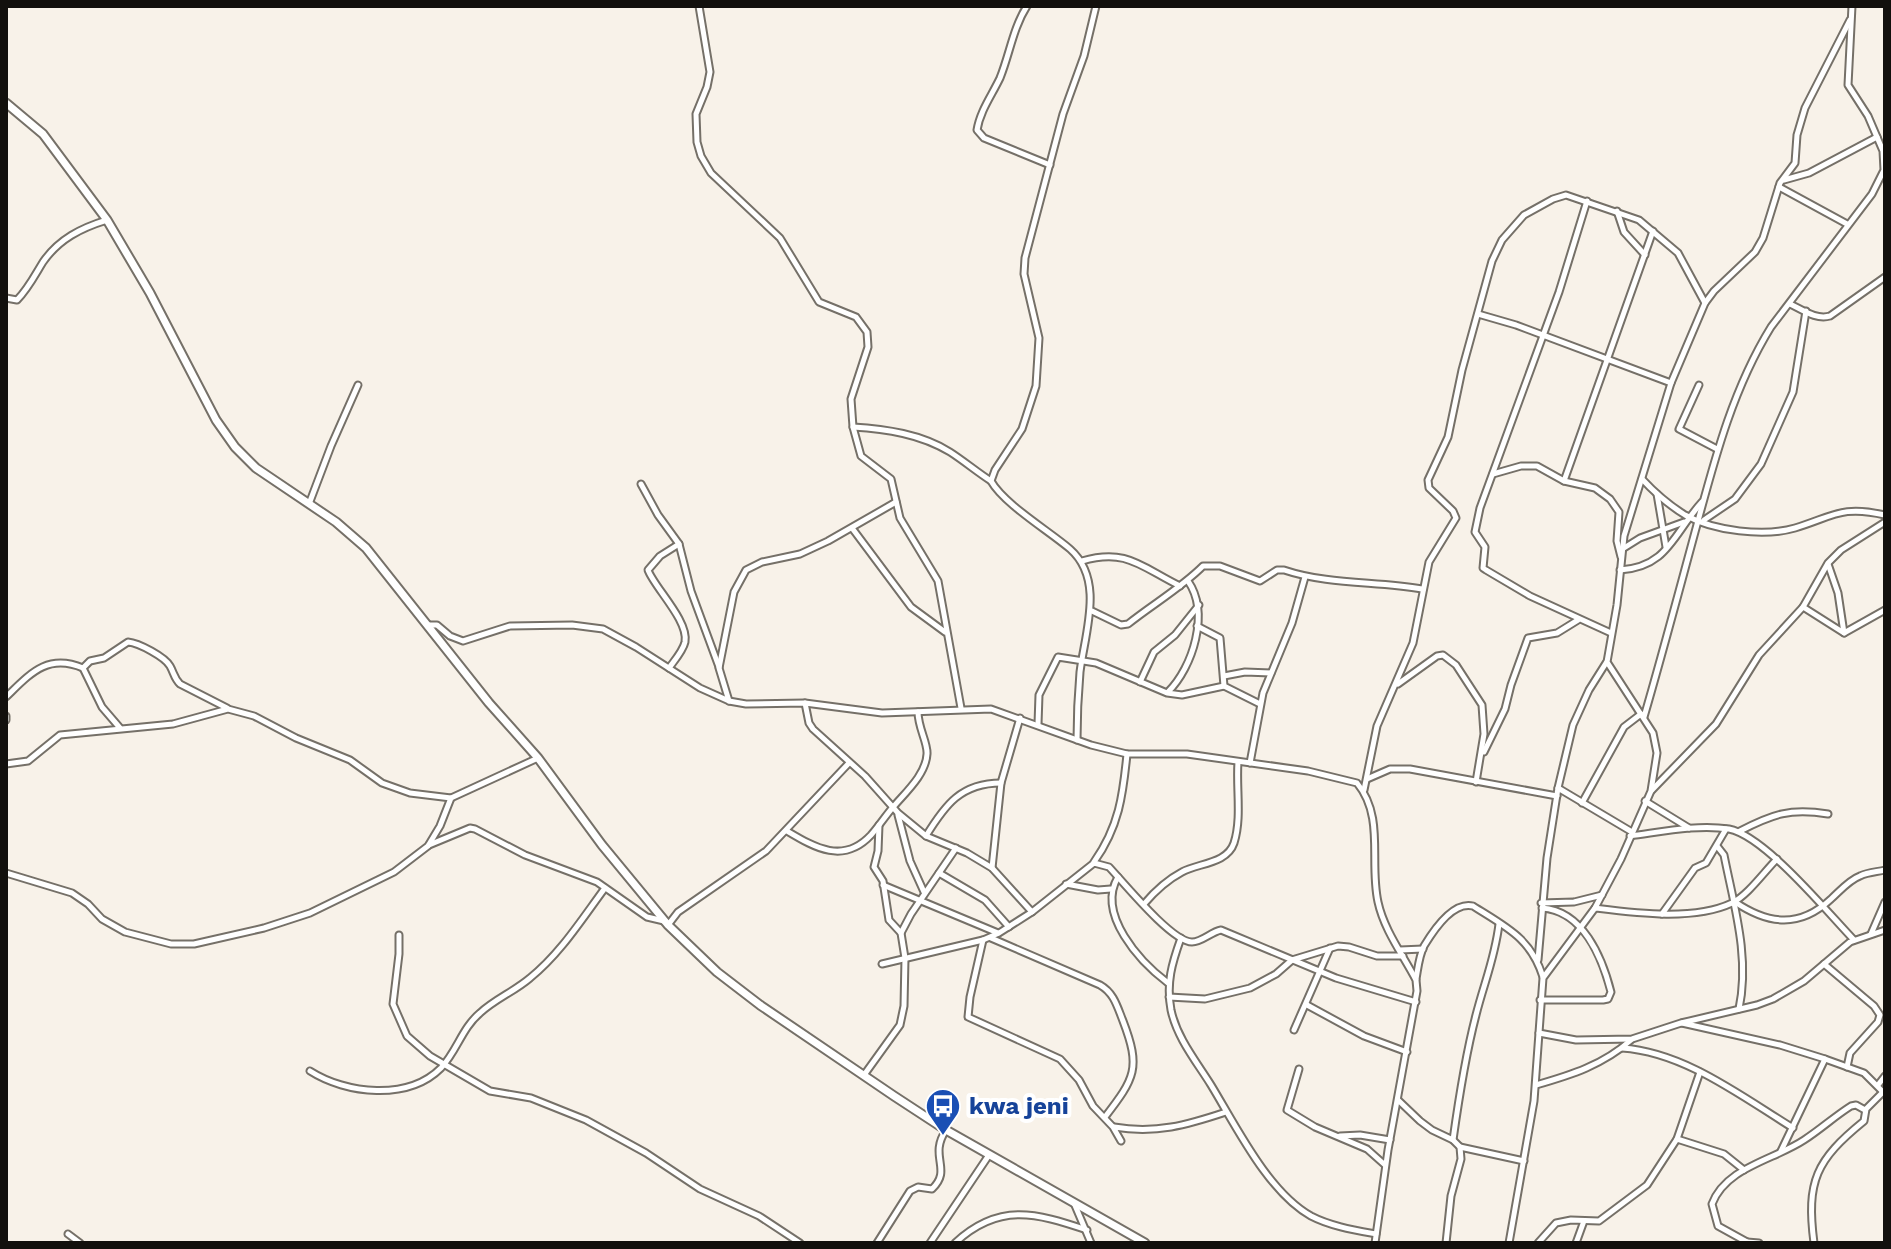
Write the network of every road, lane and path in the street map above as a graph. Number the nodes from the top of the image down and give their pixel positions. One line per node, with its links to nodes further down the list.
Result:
1 (699, 6): 29 (street)
2 (1027, 6): 8 (street)
3 (1096, 6): 8 (street)
4 (1853, 7): 5 (street)
5 (1850, 20): 7 (street); 10 (street)
6 (6, 103): 14 (street)
7 (1877, 137): 9 (street); 10 (street)
8 (1050, 165): 33 (street)
9 (1884, 166): 15 (street)
10 (1784, 181): 11 (street)
11 (1779, 187): 15 (street); 20 (street)
12 (1587, 201): 13 (street); 23 (street); 24 (street)
13 (1617, 211): 16 (street); 17 (street)
14 (107, 220): 19 (street); 39 (street)
15 (1847, 224): 21 (street)
16 (1653, 231): 17 (street); 20 (street)
17 (1645, 255): 25 (street)
18 (1885, 277): 22 (street)
19 (6, 298)
20 (1705, 303): 26 (street)
21 (1790, 304): 22 (street); 30 (street)
22 (1806, 311): 42 (street)
23 (1478, 314): 24 (street); 56 (street)
24 (1542, 337): 25 (street); 31 (street)
25 (1609, 360): 26 (street); 34 (street)
26 (1671, 383): 32 (street)
27 (358, 385): 39 (street)
28 (1699, 385): 30 (street)
29 (853, 427): 33 (street); 38 (street)
30 (1717, 449): 37 (street)
31 (1493, 474): 34 (street); 61 (street)
32 (1641, 479): 36 (street); 48 (street)
33 (991, 481): 50 (street)
34 (1564, 481): 49 (street)
35 (641, 484): 46 (street)
36 (1657, 494): 41 (street); 45 (street)
37 (1703, 501): 41 (street); 42 (street)
38 (896, 502): 44 (street); 64 (street)
39 (309, 505): 62 (street)
40 (1885, 515): 42 (street)
41 (1687, 519): 42 (street); 45 (street); 47 (street)
42 (1701, 520): 85 (street)
43 (1885, 522): 51 (street)
44 (852, 528): 64 (street); 71 (street)
45 (1663, 529): 47 (street); 48 (street)
46 (679, 544): 70 (street); 71 (street)
47 (1666, 548): 52 (street)
48 (1622, 549): 49 (street)
49 (1621, 558): 52 (street)
50 (1082, 561): 55 (street); 60 (street)
51 (1828, 563): 58 (street); 66 (street)
52 (1620, 570): 65 (street)
53 (1305, 577): 54 (street); 56 (street); 72 (street)
54 (1188, 581): 55 (street); 57 (street)
55 (1180, 586): 60 (street)
56 (1422, 589): 76 (street)
57 (1199, 605): 63 (street); 74 (street)
58 (1803, 607): 66 (street); 102 (street)
59 (1885, 610): 66 (street)
60 (1091, 611): 67 (street)
61 (1579, 619): 65 (street); 91 (street)
62 (429, 625): 70 (street); 92 (street)
63 (1197, 626): 73 (street); 77 (street)
64 (946, 632): 82 (street)
65 (1611, 633): 68 (street)
66 (1844, 633)
67 (1082, 660): 74 (street); 87 (street); 89 (street)
68 (1607, 662): 85 (street); 100 (street)
69 (83, 668): 78 (street); 83 (street); 88 (street)
70 (669, 668): 79 (street)
71 (719, 668): 79 (street)
72 (1271, 673): 73 (street); 81 (street)
73 (1224, 676): 75 (street)
74 (1140, 682): 77 (street)
75 (1224, 686): 77 (street); 81 (street)
76 (1394, 687): 91 (street); 97 (street)
77 (1167, 693)
78 (6, 697)
79 (729, 701): 80 (street)
80 (805, 703): 84 (street); 94 (street)
81 (1260, 704): 95 (street)
82 (961, 708): 84 (street); 86 (street)
83 (228, 709): 88 (street); 104 (street)
84 (918, 712): 107 (street)
85 (1642, 715): 102 (street); 106 (street)
86 (1020, 718): 87 (street); 99 (street)
87 (1038, 724): 89 (street)
88 (120, 728): 96 (street)
89 (1077, 740): 90 (street)
90 (1127, 754): 93 (street); 121 (street)
91 (1482, 755): 98 (street)
92 (538, 758): 104 (street); 142 (street)
93 (1238, 762): 95 (street); 136 (street)
94 (849, 763): 107 (street); 113 (street)
95 (1250, 763): 101 (street)
96 (6, 764)
97 (1367, 779): 98 (street); 101 (street)
98 (1476, 782): 103 (street)
99 (1001, 783): 116 (street); 122 (street)
100 (1558, 788): 103 (street); 106 (street)
101 (1363, 791): 156 (street)
102 (1651, 791): 105 (street)
103 (1557, 796): 137 (street)
104 (451, 798): 117 (street)
105 (1645, 801): 111 (street); 115 (street)
106 (1582, 803): 115 (street)
107 (892, 808): 108 (street); 110 (street)
108 (898, 813): 116 (street); 131 (street)
109 (1828, 814): 114 (street)
110 (879, 825): 113 (street); 128 (street)
111 (1690, 829): 112 (street); 115 (street)
112 (1726, 829): 114 (street); 118 (street)
113 (787, 831): 142 (street)
114 (1739, 831): 120 (street)
115 (1631, 834): 132 (street)
116 (926, 836): 119 (street)
117 (428, 846): 124 (street); 129 (street)
118 (1717, 846): 134 (street); 141 (street)
119 (956, 848): 122 (street); 125 (street)
120 (1777, 859): 134 (street); 138 (street)
121 (1094, 863): 126 (street); 127 (street)
122 (992, 868): 140 (street)
123 (1885, 870): 138 (street)
124 (6, 873)
125 (939, 873): 131 (street); 144 (street)
126 (1118, 877): 130 (street); 136 (street)
127 (1066, 884): 130 (street); 140 (street)
128 (883, 885): 133 (street); 147 (street)
129 (605, 888): 142 (street); 178 (street)
130 (1111, 889): 165 (street)
131 (925, 893): 133 (street)
132 (1603, 895): 137 (street); 139 (street)
133 (919, 901): 147 (street); 148 (street)
134 (1734, 902): 138 (street); 141 (street); 170 (street)
135 (1885, 902): 149 (street)
136 (1144, 904): 152 (street)
137 (1541, 905): 145 (street); 159 (street)
138 (1822, 907): 153 (street)
139 (1595, 908): 141 (street); 145 (street)
140 (1032, 912): 144 (street)
141 (1662, 914)
142 (666, 923): 183 (street)
143 (1499, 924): 155 (street); 159 (street); 198 (street)
144 (1009, 927): 148 (street)
145 (1581, 929): 163 (street); 167 (street)
146 (1885, 930): 149 (street)
147 (901, 933): 157 (street)
148 (999, 933): 151 (street)
149 (1871, 934): 153 (street)
150 (399, 935): 178 (street)
151 (986, 938): 157 (street); 191 (street); 191 (street)
152 (1181, 938): 158 (street); 165 (street)
153 (1854, 940): 161 (street)
154 (1330, 948): 156 (street); 158 (street); 162 (street)
155 (1423, 949): 156 (street); 164 (street)
156 (1402, 953): 164 (street)
157 (905, 958): 160 (street); 183 (street)
158 (1292, 960): 162 (street); 166 (street)
159 (1538, 960): 163 (street)
160 (882, 964)
161 (1824, 964): 170 (street); 179 (street)
162 (1320, 972): 168 (street); 169 (street)
163 (1543, 978): 167 (street)
164 (1416, 980): 168 (street)
165 (1168, 983): 166 (street)
166 (1169, 997): 190 (street)
167 (1540, 1000): 173 (street)
168 (1416, 1002): 176 (street)
169 (1307, 1005): 172 (street); 176 (street)
170 (1739, 1009): 171 (street)
171 (1681, 1023): 174 (street); 177 (street)
172 (1294, 1030)
173 (1539, 1033): 174 (street); 185 (street)
174 (1632, 1039): 175 (street)
175 (1622, 1048): 182 (street); 185 (street)
176 (1407, 1052): 188 (street)
177 (1825, 1059): 179 (street); 193 (street)
178 (444, 1065): 181 (street); 212 (street)
179 (1847, 1067): 186 (street)
180 (1299, 1069): 195 (street)
181 (310, 1071)
182 (1700, 1072): 193 (street); 196 (street)
183 (864, 1075): 194 (street)
184 (1884, 1078): 186 (street)
185 (1536, 1085): 203 (street)
186 (1878, 1085): 187 (street)
187 (1884, 1093): 189 (street)
188 (1398, 1100): 197 (street); 198 (street)
189 (1865, 1110): 201 (street); 225 (street)
190 (1226, 1112): 192 (street); 210 (street)
191 (1105, 1118): 192 (street)
192 (1113, 1127): 199 (street)
193 (1793, 1128): 201 (street)
194 (946, 1130): 202 (street); 213 (street)
195 (1338, 1136): 197 (street); 204 (street)
196 (1677, 1139): 205 (street); 207 (street)
197 (1390, 1140): 204 (street)
198 (1453, 1140): 200 (street)
199 (1121, 1141)
200 (1460, 1147): 203 (street); 219 (street)
201 (1781, 1152): 205 (street)
202 (989, 1155): 206 (street); 214 (street)
203 (1524, 1161): 220 (street)
204 (1386, 1166): 210 (street)
205 (1744, 1170): 223 (street)
206 (1074, 1203): 208 (street); 217 (street)
207 (1584, 1221): 221 (street); 222 (street)
208 (1087, 1230): 215 (street); 216 (street)
209 (68, 1234): 211 (street)
210 (1376, 1234): 218 (street)
211 (80, 1243)
212 (800, 1243)
213 (877, 1243)
214 (930, 1243)
215 (955, 1243)
216 (1091, 1243)
217 (1145, 1243)
218 (1375, 1243)
219 (1446, 1243)
220 (1509, 1243)
221 (1538, 1243)
222 (1576, 1243)
223 (1746, 1243): 224 (street)
224 (1759, 1243)
225 (1814, 1243)

